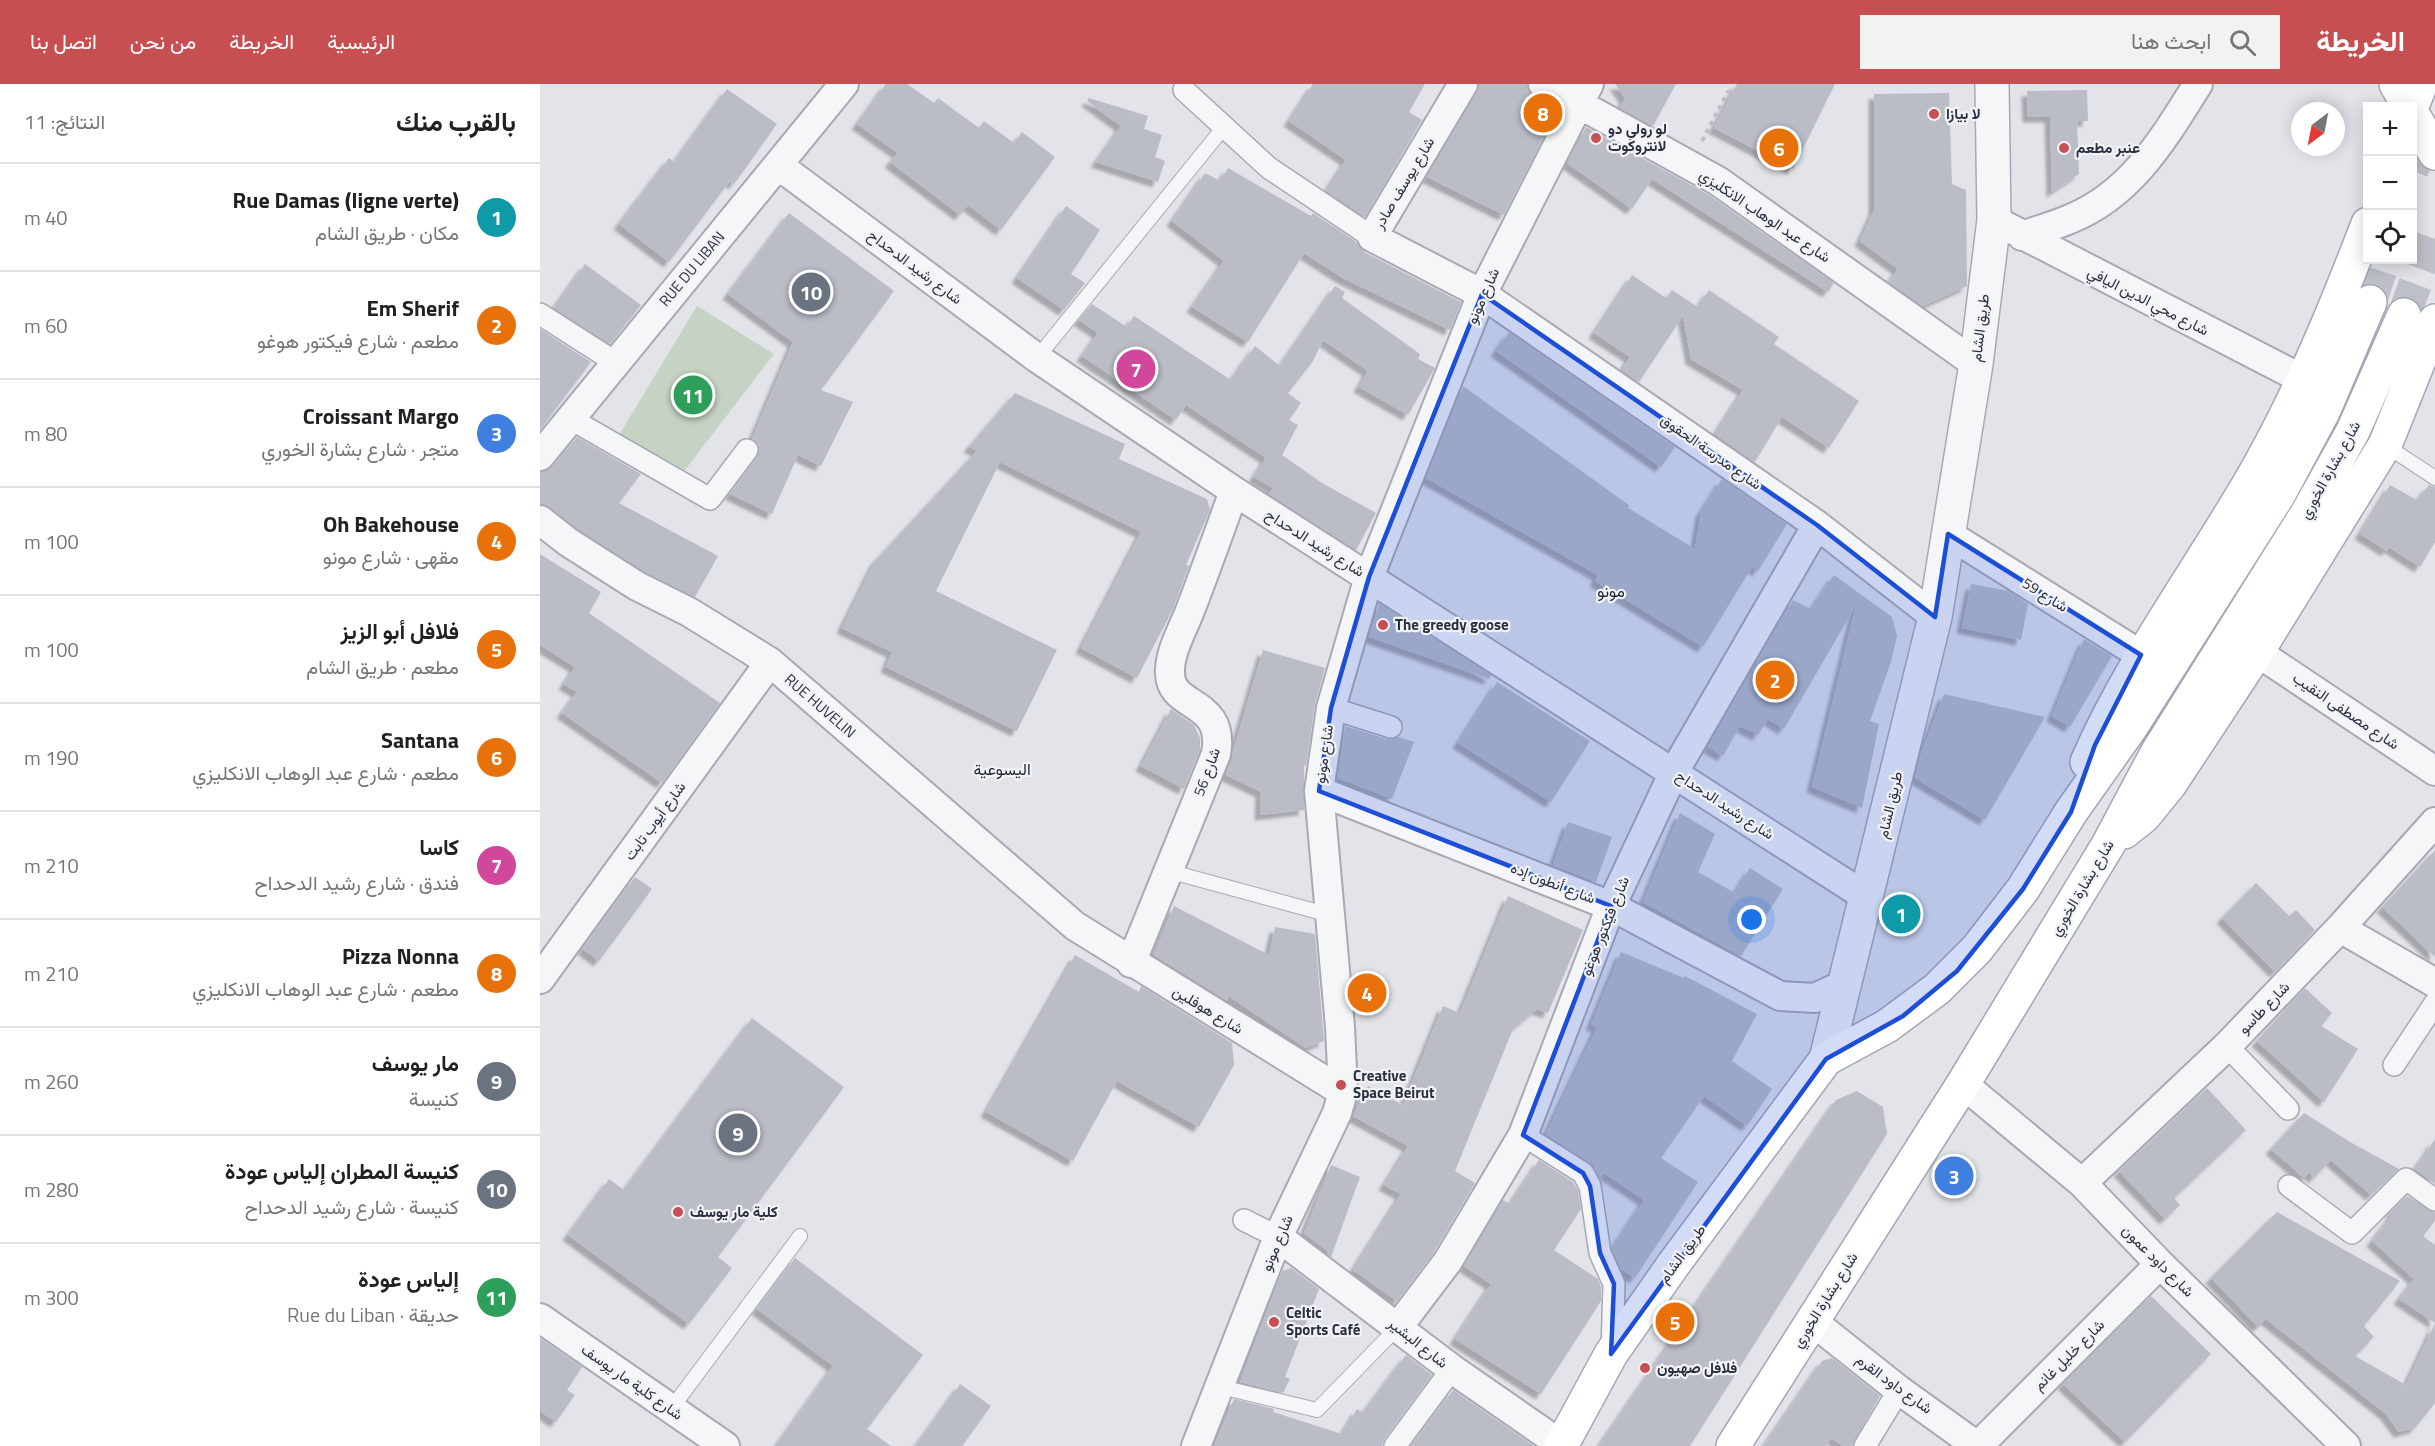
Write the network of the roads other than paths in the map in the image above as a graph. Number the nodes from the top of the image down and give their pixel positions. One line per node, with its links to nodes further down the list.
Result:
1 (844, 84): 17 (street, RUE DU LIBAN)
2 (1463, 84): 20 (street, شارع يوسف صادر)
3 (1543, 84): 11 (street, شارع عبد الوهاب الانكليزي)
4 (1992, 84): 18 (street, طريق الشام)
5 (2198, 84): 18 (street)
6 (2396, 84): 12 (main road)
7 (2421, 84): 13 (main road)
8 (2431, 84): 10 (main road)
9 (1184, 90): 15 (street)
10 (2435, 90)
11 (1584, 94): 21 (street, شارع مونو); 28 (street, شارع عبد الوهاب الانكليزي)
12 (2407, 102)
13 (2412, 102)
14 (2417, 122): 16 (main road)
15 (1224, 127): 20 (street); 25 (lane)
16 (2435, 153)
17 (778, 165): 25 (street, شارع رشيد الدحداح); 27 (street, RUE DU LIBAN)
18 (2008, 228): 28 (street, طريق الشام); 29 (street, شارع محي الدين اليافي)
19 (2363, 234): 29 (main road)
20 (1372, 237): 21 (street, شارع يوسف صادر)
21 (1482, 294): 37 (street, شارع مدرسة الحقوق); 39 (street, شارع مونو)
22 (2370, 302): 49 (main road)
23 (540, 314): 27 (street)
24 (2420, 318): 26 (main road); 51 (main road, شارع بشارة الخوري)
25 (1037, 358): 35 (street, شارع رشيد الدحداح)
26 (2426, 359): 31 (main road)
27 (615, 362): 30 (street, RUE DU LIBAN)
28 (1976, 364): 38 (street, طريق الشام)
29 (2304, 380): 42 (main road)
30 (571, 419): 32 (street); 33 (street, RUE DU LIBAN)
31 (2385, 445): 34 (lane); 41 (main road)
32 (747, 450)
33 (540, 456)
34 (2435, 478)
35 (1234, 491): 39 (street, شارع رشيد الدحداح); 52 (street, شارع 56)
36 (540, 520): 43 (street, RUE HUVELIN)
37 (1817, 525): 40 (street, شارع مدرسة الحقوق); 47 (street, شارع فيكتور هوغو)
38 (1948, 534): 40 (street, طريق الشام); 42 (street, شارع 59)
39 (1369, 577): 44 (street, شارع مونو); 47 (street, شارع رشيد الدحداح)
40 (1935, 617): 53 (street, طريق الشام)
41 (2257, 652): 46 (street, شارع مصطفى النقيب); 51 (main road)
42 (2141, 655): 49 (main road)
43 (770, 662): 56 (street, RUE HUVELIN); 59 (street, شارع أيوب تابت)
44 (1331, 708): 45 (street); 48 (street, شارع مونو)
45 (1391, 727)
46 (2435, 771)
47 (1674, 772): 53 (street, شارع رشيد الدحداح); 54 (street, شارع فيكتور هوغو)
48 (1319, 791): 54 (street, شارع أنطون إده); 55 (street, شارع مونو)
49 (2071, 812): 64 (main road)
50 (2435, 822): 57 (street, شارع طاسو)
51 (2108, 845): 66 (main road, شارع بشارة الخوري)
52 (1168, 871): 55 (lane); 58 (street, شارع 56)
53 (1868, 898): 61 (street, طريق الشام)
54 (1611, 906): 61 (street, شارع أنطون إده); 69 (street, شارع فيكتور هوغو)
55 (1330, 915): 67 (street, شارع مونو)
56 (1075, 926): 58 (street, شارع هوفلين)
57 (2340, 928): 60 (street); 63 (street, شارع طاسو)
58 (1131, 963): 67 (street, شارع هوفلين)
59 (540, 979)
60 (2435, 983)
61 (1845, 984): 64 (street, طريق الشام)
62 (2435, 1003): 65 (street)
63 (2227, 1046): 68 (street); 70 (street, شارع طاسو)
64 (1826, 1059): 80 (main road, طريق الشام)
65 (2394, 1065)
66 (1963, 1084): 70 (street, شارع داود عمون); 78 (main road, شارع بشارة الخوري)
67 (1342, 1092): 75 (street, شارع مونو)
68 (2288, 1109)
69 (1523, 1135): 79 (street, شارع فيكتور هوغو); 80 (street)
70 (2082, 1183): 76 (street, شارع داود عمون)
71 (2289, 1186): 72 (street)
72 (2435, 1200)
73 (1244, 1220): 75 (street)
74 (800, 1236): 84 (lane)
75 (1278, 1237): 79 (street, شارع البشير); 82 (street, شارع مونو)
76 (2160, 1264): 91 (street, شارع خليل غانم); 92 (street, شارع داود عمون)
77 (540, 1318): 84 (street, شارع كلية مار يوسف)
78 (1812, 1321): 83 (street, شارع داود القرم); 89 (main road, شارع بشارة الخوري)
79 (1398, 1327): 81 (street, شارع البشير); 82 (lane)
80 (1611, 1354): 88 (main road, طريق الشام)
81 (1452, 1369): 87 (street); 88 (street, شارع البشير)
82 (1221, 1387): 86 (street, شارع مونو)
83 (1899, 1390): 90 (street); 91 (street, شارع داود القرم)
84 (671, 1409): 85 (street, شارع كلية مار يوسف)
85 (724, 1446)
86 (1196, 1446)
87 (1395, 1446)
88 (1562, 1446)
89 (1733, 1446)
90 (1865, 1446)
91 (1978, 1446)
92 (2346, 1446)

